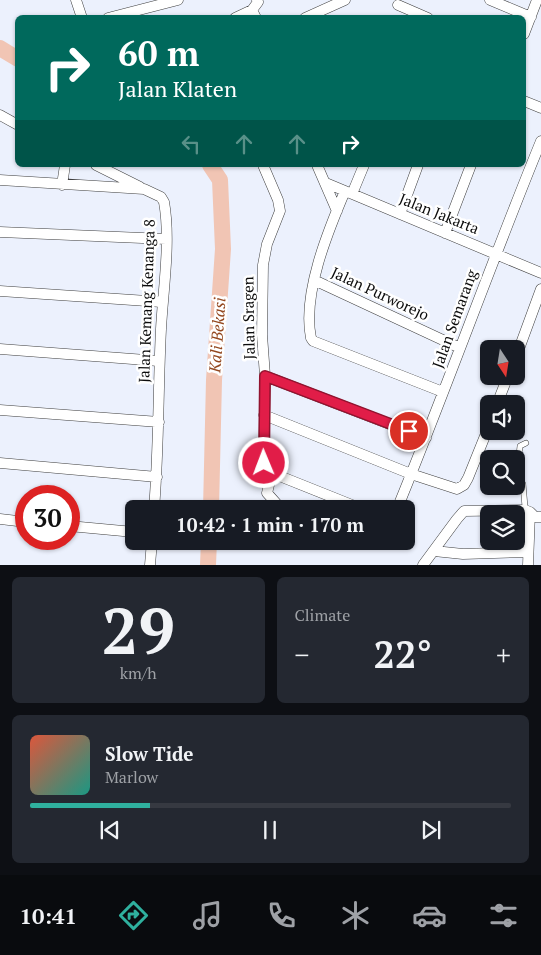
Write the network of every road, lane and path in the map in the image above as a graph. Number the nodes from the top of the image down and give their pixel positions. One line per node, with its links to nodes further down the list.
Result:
1 (76, 0): 8 (street)
2 (178, 0): 9 (street)
3 (345, 0): 11 (street)
4 (490, 0): 13 (street)
5 (537, 0): 15 (street)
6 (397, 3): 12 (street)
7 (257, 6): 10 (street)
8 (81, 15)
9 (119, 15)
10 (240, 15)
11 (312, 15)
12 (418, 15)
13 (525, 15)
14 (526, 15): 15 (street)
15 (530, 17): 16 (street)
16 (526, 28)
17 (526, 102): 18 (street)
18 (541, 108)
19 (0, 116): 20 (street)
20 (15, 124)
21 (541, 141): 39 (street, Jalan Semarang)
22 (65, 167): 31 (street)
23 (100, 167): 32 (street)
24 (264, 167): 49 (street, Jalan Sragen)
25 (318, 167): 30 (street)
26 (363, 167): 33 (street)
27 (417, 167): 35 (street)
28 (470, 167): 37 (street)
29 (0, 180): 31 (street)
30 (326, 183): 33 (street, Jalan Jakarta); 34 (street)
31 (62, 185): 32 (street)
32 (144, 189): 38 (street, Jalan Kemang Kenanga 8)
33 (349, 193): 34 (street); 35 (street, Jalan Jakarta)
34 (337, 211): 41 (street)
35 (400, 214): 37 (street, Jalan Jakarta)
36 (0, 232): 38 (street)
37 (445, 233): 39 (street, Jalan Jakarta)
38 (166, 239): 44 (street, Jalan Kemang Kenanga 8)
39 (495, 253): 40 (street, Jalan Jakarta); 46 (street, Jalan Semarang)
40 (541, 273)
41 (314, 280): 46 (street, Jalan Purworejo); 50 (street)
42 (541, 290): 45 (street)
43 (0, 291): 44 (street)
44 (162, 302): 48 (street, Jalan Kemang Kenanga 8)
45 (522, 340)
46 (460, 348): 50 (street, Jalan Semarang)
47 (0, 349): 48 (street)
48 (159, 361): 53 (street, Jalan Kemang Kenanga 8)
49 (265, 376): 52 (street, Jalan Sragen); 54 (street)
50 (443, 392): 54 (street, Jalan Semarang)
51 (0, 410): 53 (street)
52 (264, 415): 58 (street, Jalan Sragen); 59 (street)
53 (159, 422): 60 (street, Jalan Kemang Kenanga 8)
54 (426, 438): 59 (street, Jalan Semarang)
55 (483, 440): 59 (street)
56 (526, 442): 65 (lane)
57 (0, 463): 60 (street)
58 (272, 473): 62 (street); 63 (street)
59 (411, 474): 64 (street, Jalan Semarang)
60 (157, 477): 61 (street, Jalan Kemang Kenanga 8)
61 (155, 500)
62 (273, 500)
63 (340, 500)
64 (401, 500)
65 (530, 512): 66 (street); 72 (street); 73 (street)
66 (541, 517)
67 (0, 519): 68 (street)
68 (15, 521)
69 (80, 527): 70 (street)
70 (125, 531)
71 (151, 550): 74 (street)
72 (434, 551): 73 (street); 75 (street)
73 (528, 552): 76 (street)
74 (150, 565)
75 (424, 565)
76 (528, 565)

